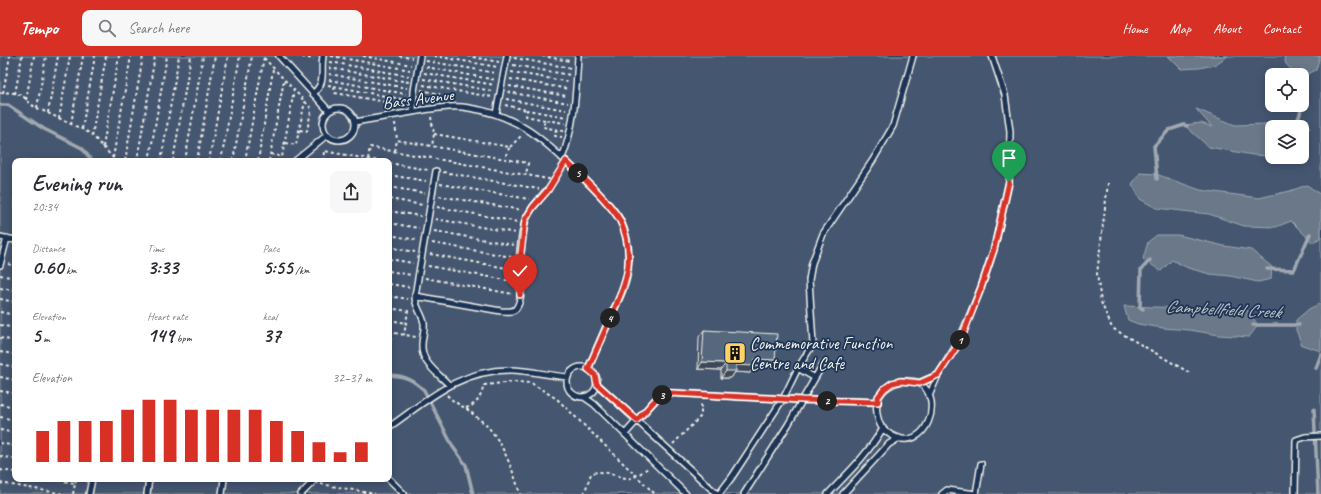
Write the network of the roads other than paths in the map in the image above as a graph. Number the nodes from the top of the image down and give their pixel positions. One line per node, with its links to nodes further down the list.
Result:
1 (279, 56): 8 (lane)
2 (578, 56): 15 (lane)
3 (914, 56): 24 (lane)
4 (992, 56): 26 (lane)
5 (420, 58): 10 (lane)
6 (322, 61): 8 (lane)
7 (504, 70): 11 (lane)
8 (313, 94): 9 (lane)
9 (329, 111): 12 (lane); 13 (lane)
10 (413, 112): 11 (lane, Bass Avenue); 12 (lane, Bass Avenue)
11 (496, 114): 15 (lane, Bass Avenue)
12 (355, 122): 13 (lane)
13 (327, 135): 14 (lane)
14 (299, 158)
15 (564, 160): 25 (lane, Bass Avenue)
16 (436, 171): 22 (lane)
17 (544, 192): 22 (lane)
18 (0, 237): 19 (lane)
19 (7, 238): 20 (lane); 21 (lane)
20 (12, 239)
21 (0, 265)
22 (415, 298): 31 (lane)
23 (823, 364): 28 (lane)
24 (798, 368): 28 (lane); 34 (lane)
25 (588, 369): 27 (lane); 30 (lane)
26 (938, 375): 29 (lane); 32 (lane)
27 (568, 378): 31 (lane); 33 (lane)
28 (815, 378): 35 (lane)
29 (920, 383): 32 (lane); 36 (lane)
30 (597, 384): 33 (lane); 37 (lane)
31 (449, 385): 38 (lane)
32 (929, 396): 42 (lane)
33 (584, 397): 40 (lane)
34 (782, 398): 35 (lane); 37 (lane); 55 (lane)
35 (802, 400): 36 (lane); 56 (lane)
36 (878, 402): 39 (lane)
37 (637, 420): 40 (lane); 55 (lane)
38 (392, 425)
39 (883, 428): 42 (lane); 57 (lane)
40 (625, 434): 54 (lane)
41 (1321, 436): 61 (lane)
42 (899, 438): 58 (lane)
43 (981, 464): 60 (lane)
44 (392, 481): 53 (lane)
45 (92, 482): 49 (lane)
46 (149, 482): 50 (lane)
47 (224, 482): 51 (lane)
48 (313, 482): 52 (lane)
49 (90, 494)
50 (147, 494)
51 (222, 494)
52 (302, 494)
53 (404, 494)
54 (686, 494)
55 (718, 494)
56 (744, 494)
57 (828, 494)
58 (843, 494)
59 (942, 494): 60 (lane)
60 (976, 494)
61 (1295, 494)

